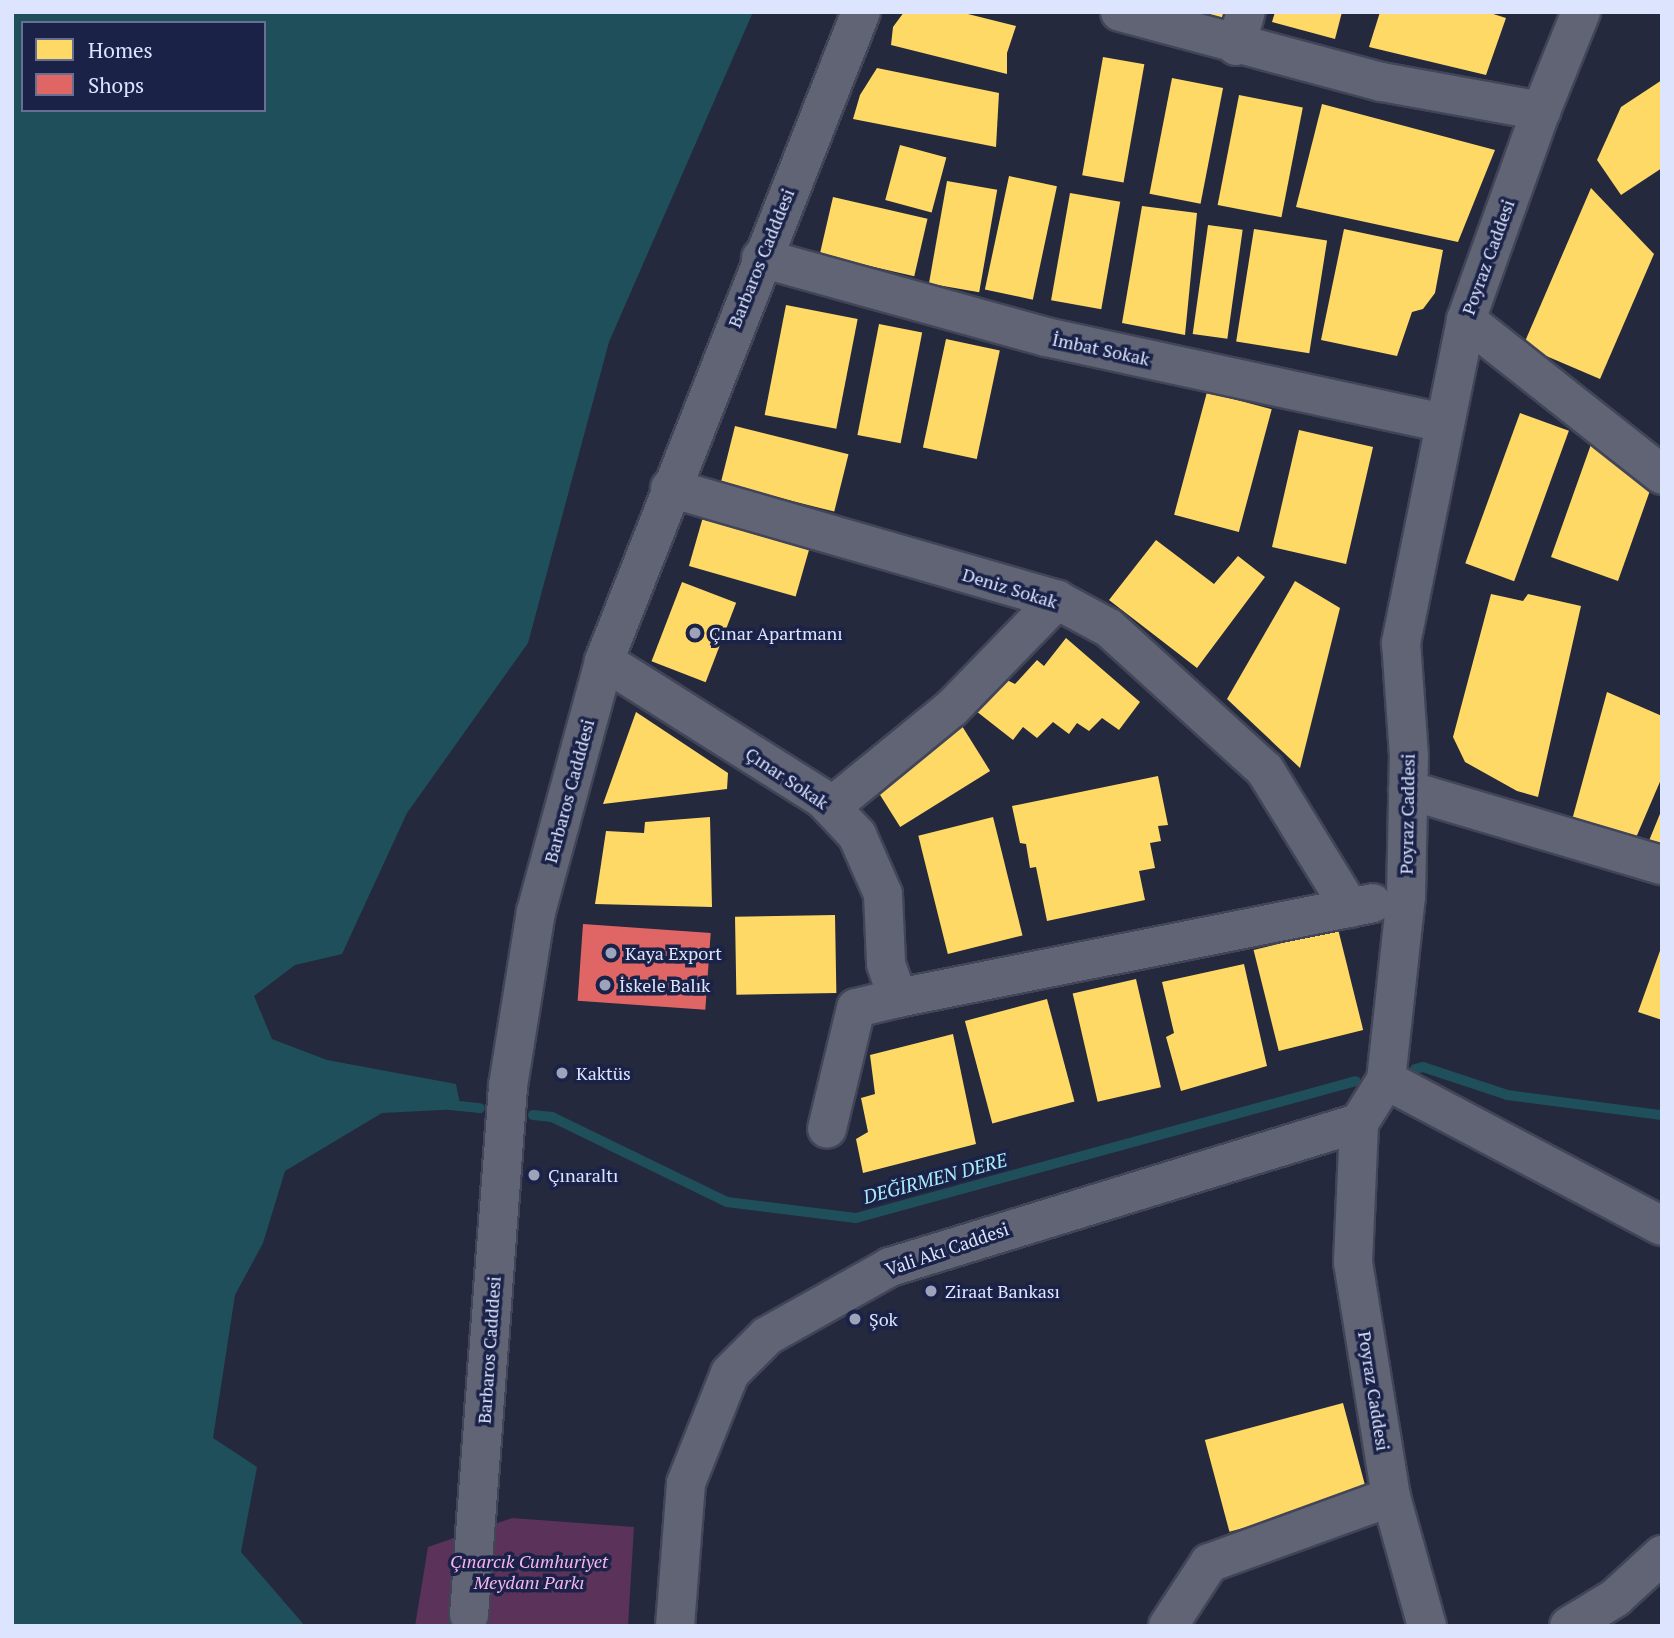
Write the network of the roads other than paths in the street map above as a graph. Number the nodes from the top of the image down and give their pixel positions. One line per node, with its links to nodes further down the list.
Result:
1 (861, 12): 6 (street, Barbaros Cadddesi)
2 (1120, 12): 4 (street)
3 (1581, 12): 5 (street, Poyraz Caddesi)
4 (1241, 29): 5 (street)
5 (1541, 111): 7 (street, Poyraz Caddesi)
6 (761, 258): 8 (street, İmbat Sokak); 10 (street, Barbaros Cadddesi)
7 (1466, 320): 8 (street, Poyraz Caddesi); 9 (street)
8 (1445, 422): 13 (street, Poyraz Caddesi)
9 (1662, 475)
10 (670, 488): 11 (street, Deniz Sokak); 12 (street, Barbaros Cadddesi)
11 (1057, 600): 14 (street); 17 (street, Deniz Sokak)
12 (604, 661): 14 (street, Çınar Sokak); 25 (street, Barbaros Cadddesi)
13 (1408, 790): 15 (street); 16 (street, Poyraz Caddesi)
14 (831, 807): 18 (street, Çınar Sokak)
15 (1662, 865)
16 (1406, 897): 17 (street); 19 (street, Poyraz Caddesi)
17 (1350, 908): 18 (street)
18 (898, 998): 21 (street)
19 (1386, 1080): 20 (street, Poyraz Caddesi); 22 (street)
20 (1359, 1123): 23 (street, Poyraz Caddesi); 26 (street, Vali Akı Caddesi)
21 (827, 1129)
22 (1662, 1226)
23 (1391, 1497): 27 (street); 28 (street, Poyraz Caddesi)
24 (1662, 1555): 29 (street)
25 (469, 1615)
26 (675, 1626)
27 (1168, 1626)
28 (1427, 1626)
29 (1569, 1626)

